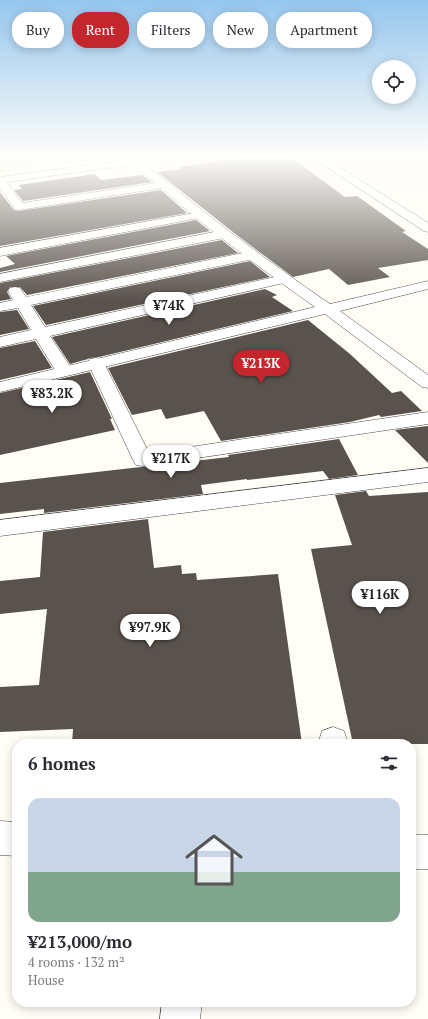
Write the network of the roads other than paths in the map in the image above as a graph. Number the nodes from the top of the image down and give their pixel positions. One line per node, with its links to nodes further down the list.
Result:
1 (19, 206): 2 (street)
2 (29, 206)
3 (188, 206): 5 (street)
4 (393, 206): 6 (street)
5 (200, 215): 7 (street); 8 (street)
6 (428, 228)
7 (225, 234): 9 (street); 10 (street)
8 (0, 252)
9 (253, 255): 11 (street); 13 (street)
10 (2, 274): 13 (street)
11 (284, 279): 15 (street); 16 (street)
12 (428, 285): 15 (street)
13 (22, 303): 14 (street); 16 (street)
14 (0, 308)
15 (327, 309): 18 (street); 20 (street)
16 (41, 333): 17 (street); 19 (street)
17 (0, 342)
18 (96, 363): 19 (street); 22 (street)
19 (64, 371): 21 (street)
20 (428, 383)
21 (0, 387)
22 (428, 418)
23 (428, 475): 24 (street)
24 (0, 528)
25 (0, 838): 26 (street)
26 (12, 839)
27 (416, 852): 28 (street)
28 (428, 852)
29 (181, 1007): 30 (street)
30 (180, 1019)

